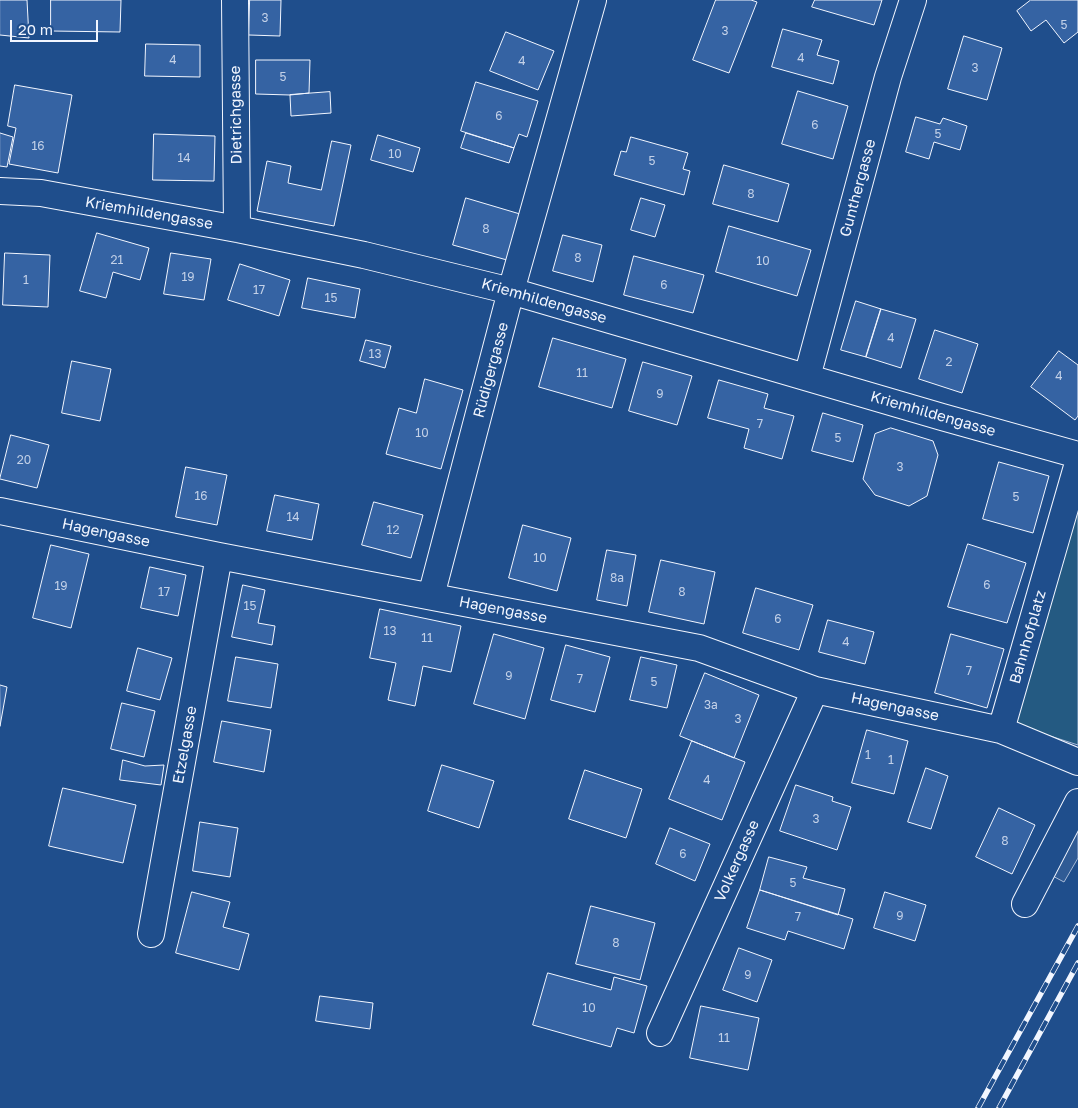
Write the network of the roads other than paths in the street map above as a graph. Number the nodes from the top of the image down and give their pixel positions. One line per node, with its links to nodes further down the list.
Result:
1 (235, 0): 5 (street, Dietrichgasse)
2 (593, 0): 6 (street, Rüdigergasse)
3 (913, 0): 7 (street, Gunthergasse)
4 (0, 191): 5 (street, Kriemhildengasse)
5 (237, 229): 6 (street, Kriemhildengasse)
6 (511, 291): 7 (street, Kriemhildengasse); 12 (street, Rüdigergasse)
7 (807, 377): 8 (street, Kriemhildengasse)
8 (1078, 455)
9 (1078, 463): 14 (street, Bahnhofplatz)
10 (0, 511): 11 (street, Hagengasse)
11 (220, 556): 12 (street, Hagengasse); 18 (street, Etzelgasse)
12 (431, 596): 13 (street, Hagengasse)
13 (815, 690): 14 (street, Hagengasse); 19 (street, Volkergasse)
14 (1001, 730): 15 (street)
15 (1078, 762)
16 (1078, 802): 17 (street)
17 (1025, 904)
18 (151, 934)
19 (660, 1033)

